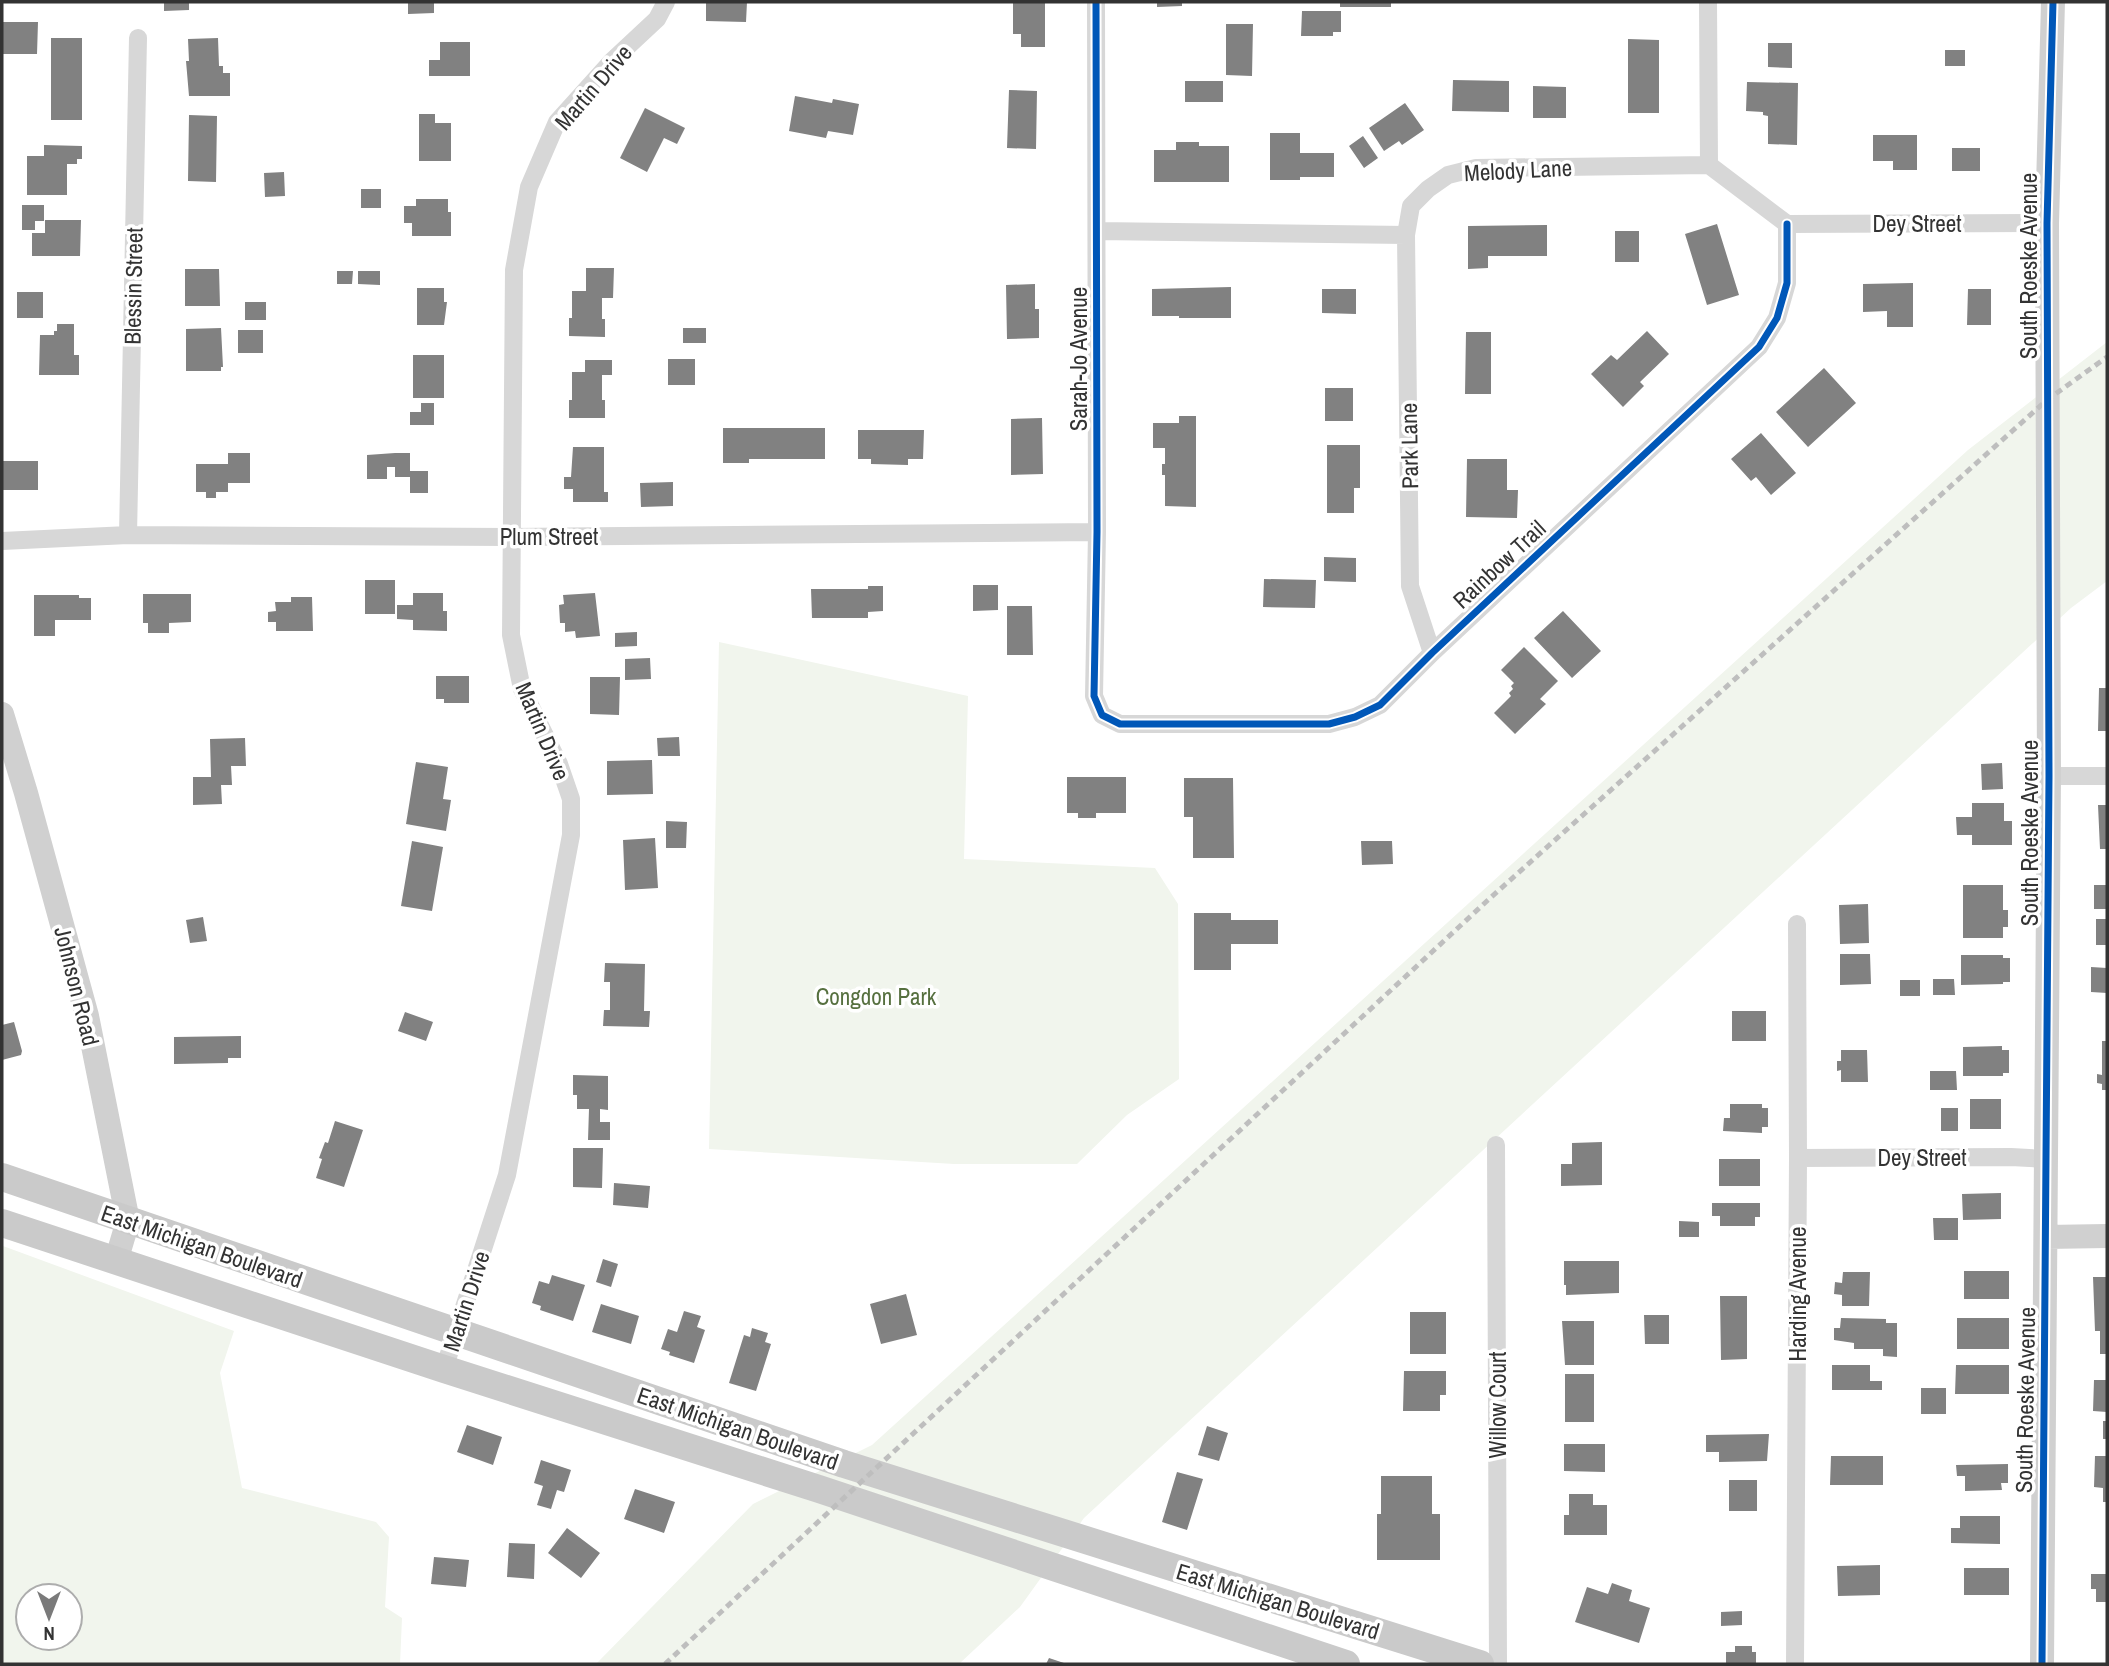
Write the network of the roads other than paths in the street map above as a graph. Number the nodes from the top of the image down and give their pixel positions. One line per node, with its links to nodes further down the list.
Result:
1 (666, 2): 13 (street, Martin Drive)
2 (1096, 2): 9 (street, Sarah-Jo Avenue)
3 (1708, 2): 6 (street)
4 (2053, 2): 7 (street, South Roeske Avenue)
5 (138, 38): 12 (street, Blessin Street)
6 (1709, 165): 8 (street); 10 (street, Melody Lane)
7 (2047, 223): 8 (street, Dey Street); 18 (street, South Roeske Avenue)
8 (1787, 224): 15 (street, Rainbow Trail)
9 (1097, 231): 10 (street); 11 (street, Sarah-Jo Avenue)
10 (1406, 235): 15 (street, Park Lane)
11 (1097, 532): 13 (street, Plum Street); 17 (street, Sarah-Jo Avenue)
12 (128, 535): 13 (street, Plum Street); 14 (street, Plum Street)
13 (510, 537): 30 (street, Martin Drive)
14 (2, 541)
15 (1432, 653): 17 (street, Rainbow Trail)
16 (2, 714): 25 (street, Johnson Road)
17 (1102, 715)
18 (2049, 776): 19 (street); 23 (street, South Roeske Avenue)
19 (2107, 776)
20 (1797, 924): 22 (street, Harding Avenue)
21 (1496, 1145): 34 (street, Willow Court)
22 (1798, 1158): 23 (street, Dey Street); 35 (street, Harding Avenue)
23 (2046, 1159): 28 (street, South Roeske Avenue)
24 (2, 1177): 25 (main road, East Michigan Boulevard)
25 (128, 1221): 29 (street, Johnson Road); 30 (main road, East Michigan Boulevard)
26 (2, 1223): 29 (main road, East Michigan Boulevard)
27 (2107, 1236): 28 (street)
28 (2046, 1237): 36 (street, South Roeske Avenue)
29 (116, 1261): 31 (main road, East Michigan Boulevard)
30 (457, 1333): 31 (street, Martin Drive); 33 (main road, East Michigan Boulevard)
31 (444, 1369): 32 (main road, East Michigan Boulevard)
32 (1346, 1664)
33 (1480, 1664)
34 (1498, 1664)
35 (1795, 1664)
36 (2042, 1664)

